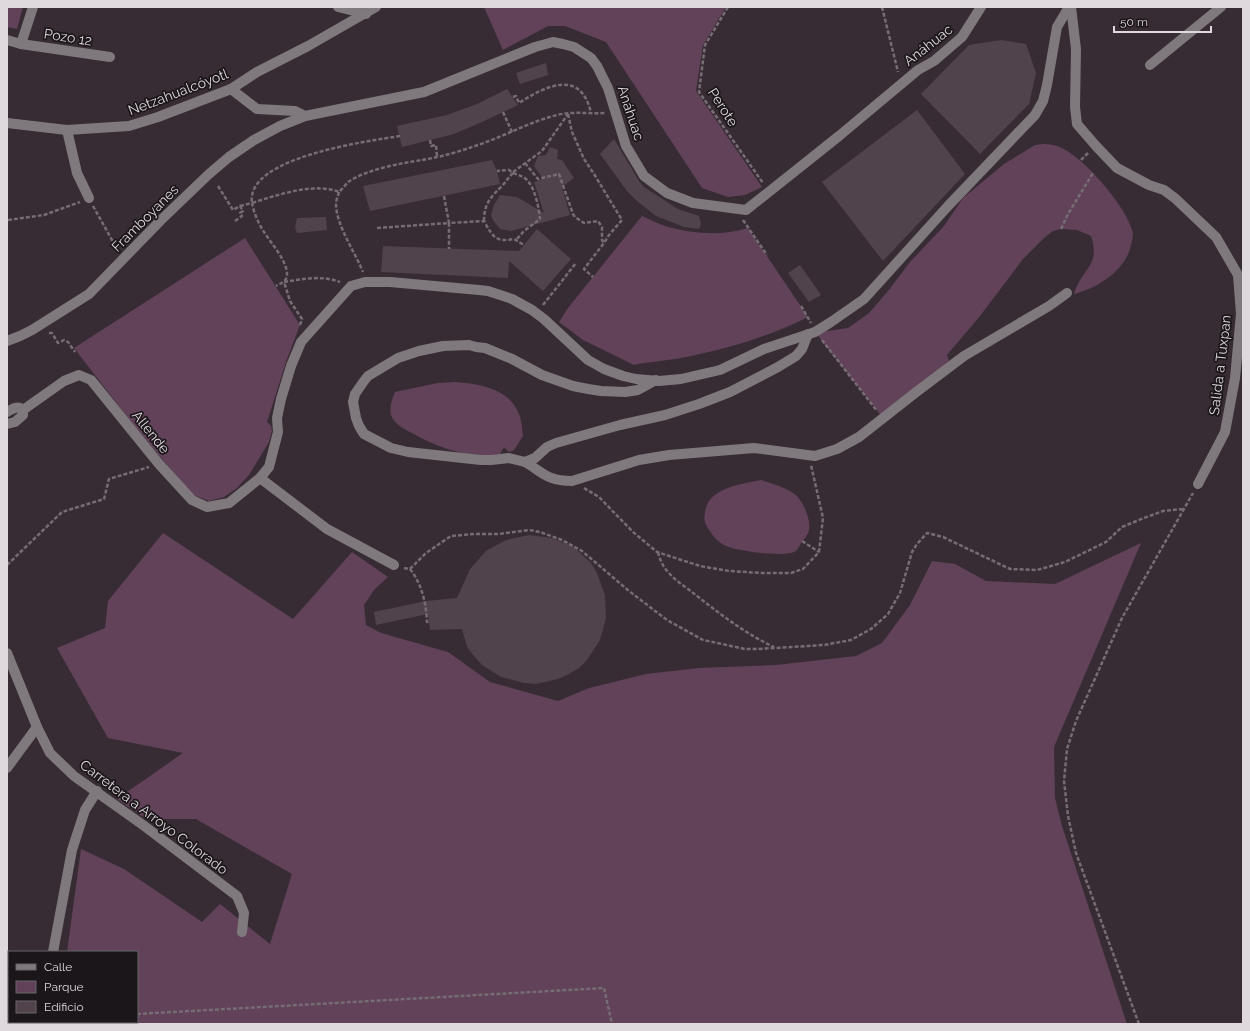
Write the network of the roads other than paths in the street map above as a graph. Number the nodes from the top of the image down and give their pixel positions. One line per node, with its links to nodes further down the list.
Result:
1 (33, 7): 9 (street, Pozo 12)
2 (338, 7): 7 (street)
3 (376, 7): 7 (street, Netzahualcóyotl)
4 (981, 7): 13 (street, Anáhuac)
5 (1070, 7): 18 (street); 26 (street, Salida a Tuxpan)
6 (1221, 7): 11 (street)
7 (366, 14): 12 (street, Netzahualcóyotl)
8 (7, 40): 9 (street, Pozo 12)
9 (21, 44): 10 (street, Pozo 12)
10 (110, 58)
11 (1150, 65)
12 (231, 89): 13 (street); 15 (street, Netzahualcóyotl)
13 (305, 116): 19 (street, Framboyanes)
14 (7, 123): 15 (street, Netzahualcóyotl)
15 (67, 130): 16 (street)
16 (89, 198)
17 (1067, 293): 24 (street)
18 (812, 333): 20 (street); 24 (street)
19 (7, 341)
20 (656, 380): 24 (street); 25 (street, Allende)
21 (24, 410): 22 (street, Allende); 23 (street, Allende); 25 (street, Allende)
22 (7, 412)
23 (7, 424)
24 (525, 462)
25 (260, 478): 27 (street)
26 (1198, 484)
27 (394, 565)
28 (7, 653): 29 (street, Carretera a Arroyo Colorado)
29 (37, 727): 30 (street); 31 (street, Carretera a Arroyo Colorado)
30 (7, 768)
31 (97, 791): 32 (street, Carretera a Arroyo Colorado); 33 (street)
32 (242, 932)
33 (53, 951)

